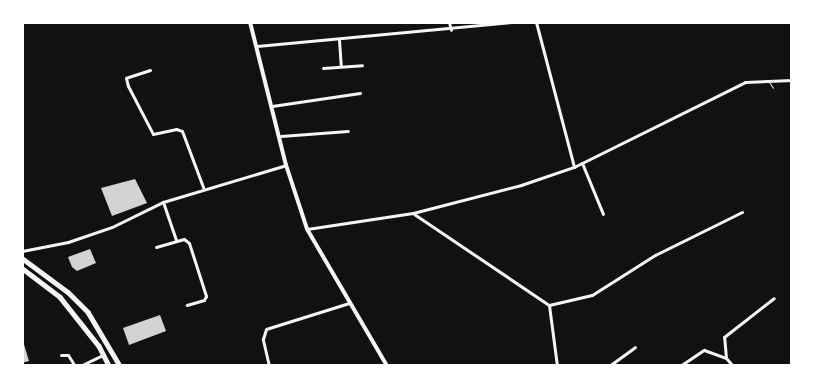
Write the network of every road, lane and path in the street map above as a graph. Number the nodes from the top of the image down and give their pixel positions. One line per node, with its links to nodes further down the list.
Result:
1 (250, 22): 7 (street)
2 (449, 22): 5 (street)
3 (512, 22): 5 (street)
4 (536, 22): 21 (street)
5 (451, 30): 6 (street)
6 (339, 40): 7 (street); 9 (street)
7 (257, 46): 16 (street)
8 (362, 65): 9 (street)
9 (341, 66): 10 (street)
10 (323, 68)
11 (150, 70): 22 (street)
12 (768, 80): 13 (street); 14 (lane); 19 (street)
13 (792, 80)
14 (773, 88)
15 (360, 93): 16 (street)
16 (272, 106): 18 (street)
17 (348, 131): 18 (street)
18 (281, 136): 20 (street)
19 (582, 163): 21 (street); 26 (street)
20 (286, 165): 22 (street); 27 (street)
21 (574, 167): 25 (street)
22 (203, 187): 23 (street)
23 (163, 202): 28 (street); 30 (street)
24 (742, 212): 36 (street)
25 (413, 213): 27 (street); 36 (street)
26 (603, 214)
27 (307, 229): 34 (street)
28 (176, 240): 29 (street); 35 (street)
29 (156, 247)
30 (22, 251)
31 (22, 258): 44 (main road)
32 (22, 268): 38 (main road)
33 (774, 298): 40 (street)
34 (349, 303): 45 (street); 46 (street)
35 (187, 305)
36 (549, 305): 47 (street)
37 (634, 347): 48 (street)
38 (104, 355): 42 (street); 43 (main road)
39 (61, 356): 41 (street)
40 (726, 358): 49 (street); 50 (street)
41 (76, 366)
42 (80, 366)
43 (110, 366)
44 (120, 366)
45 (269, 366)
46 (387, 366)
47 (557, 366)
48 (609, 366)
49 (680, 366)
50 (733, 366)

